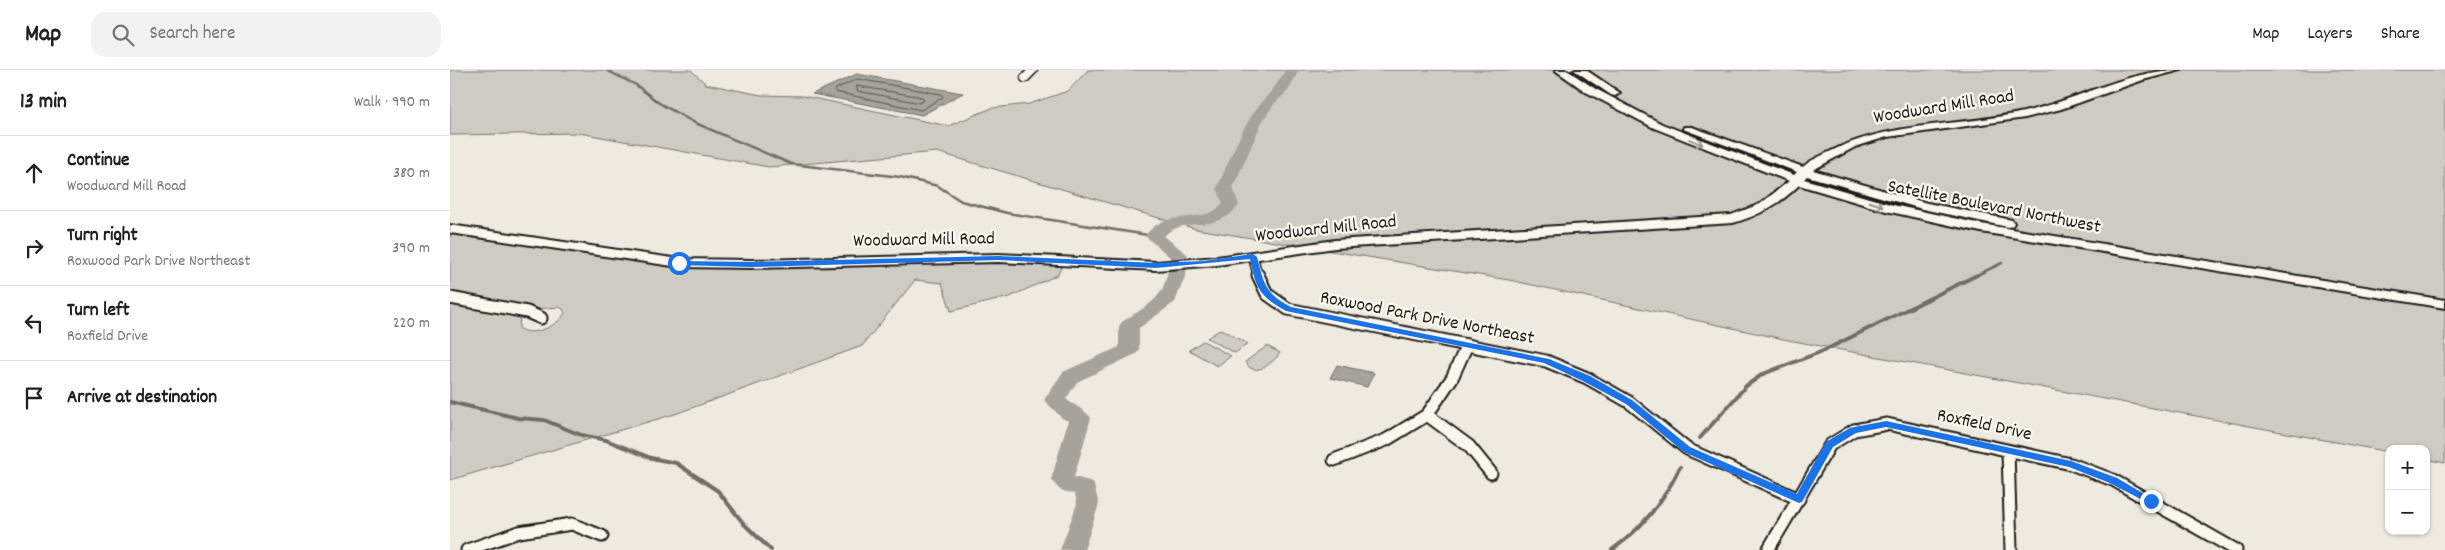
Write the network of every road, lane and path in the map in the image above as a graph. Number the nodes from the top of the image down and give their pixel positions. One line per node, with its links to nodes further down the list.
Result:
1 (1033, 70): 5 (street)
2 (1560, 70): 6 (main road, Satellite Boulevard Northwest, one-way to 6)
3 (1579, 70): 7 (main road, Satellite Boulevard Northwest)
4 (2176, 70): 8 (main road, Woodward Mill Road)
5 (1025, 78)
6 (1716, 150): 9 (main road, Satellite Boulevard Northwest); 11 (main road)
7 (1769, 159): 8 (main road); 9 (main road, Satellite Boulevard Northwest)
8 (1822, 159): 9 (main road, Woodward Mill Road); 10 (main road)
9 (1800, 176): 10 (main road, Satellite Boulevard Northwest); 11 (main road, Woodward Mill Road)
10 (1853, 191): 11 (main road); 14 (main road, Satellite Boulevard Northwest); 16 (main road, Satellite Boulevard Northwest, one-way to 16)
11 (1784, 193): 13 (main road, Woodward Mill Road)
12 (450, 229): 13 (main road, Woodward Mill Road)
13 (1253, 257): 18 (street, Roxwood Park Drive Northeast)
14 (2445, 294)
15 (450, 298): 17 (street)
16 (2445, 304)
17 (541, 318)
18 (1467, 345): 19 (street); 23 (street, Roxwood Park Drive Northeast)
19 (1427, 416): 21 (street); 22 (street)
20 (2008, 451): 23 (street, Roxfield Drive); 27 (street); 28 (street, Roxfield Drive)
21 (1334, 460)
22 (1491, 473)
23 (1799, 499): 26 (street, Roxfield Drive)
24 (602, 536): 25 (street)
25 (467, 550)
26 (1768, 550)
27 (2011, 550)
28 (2236, 550)

